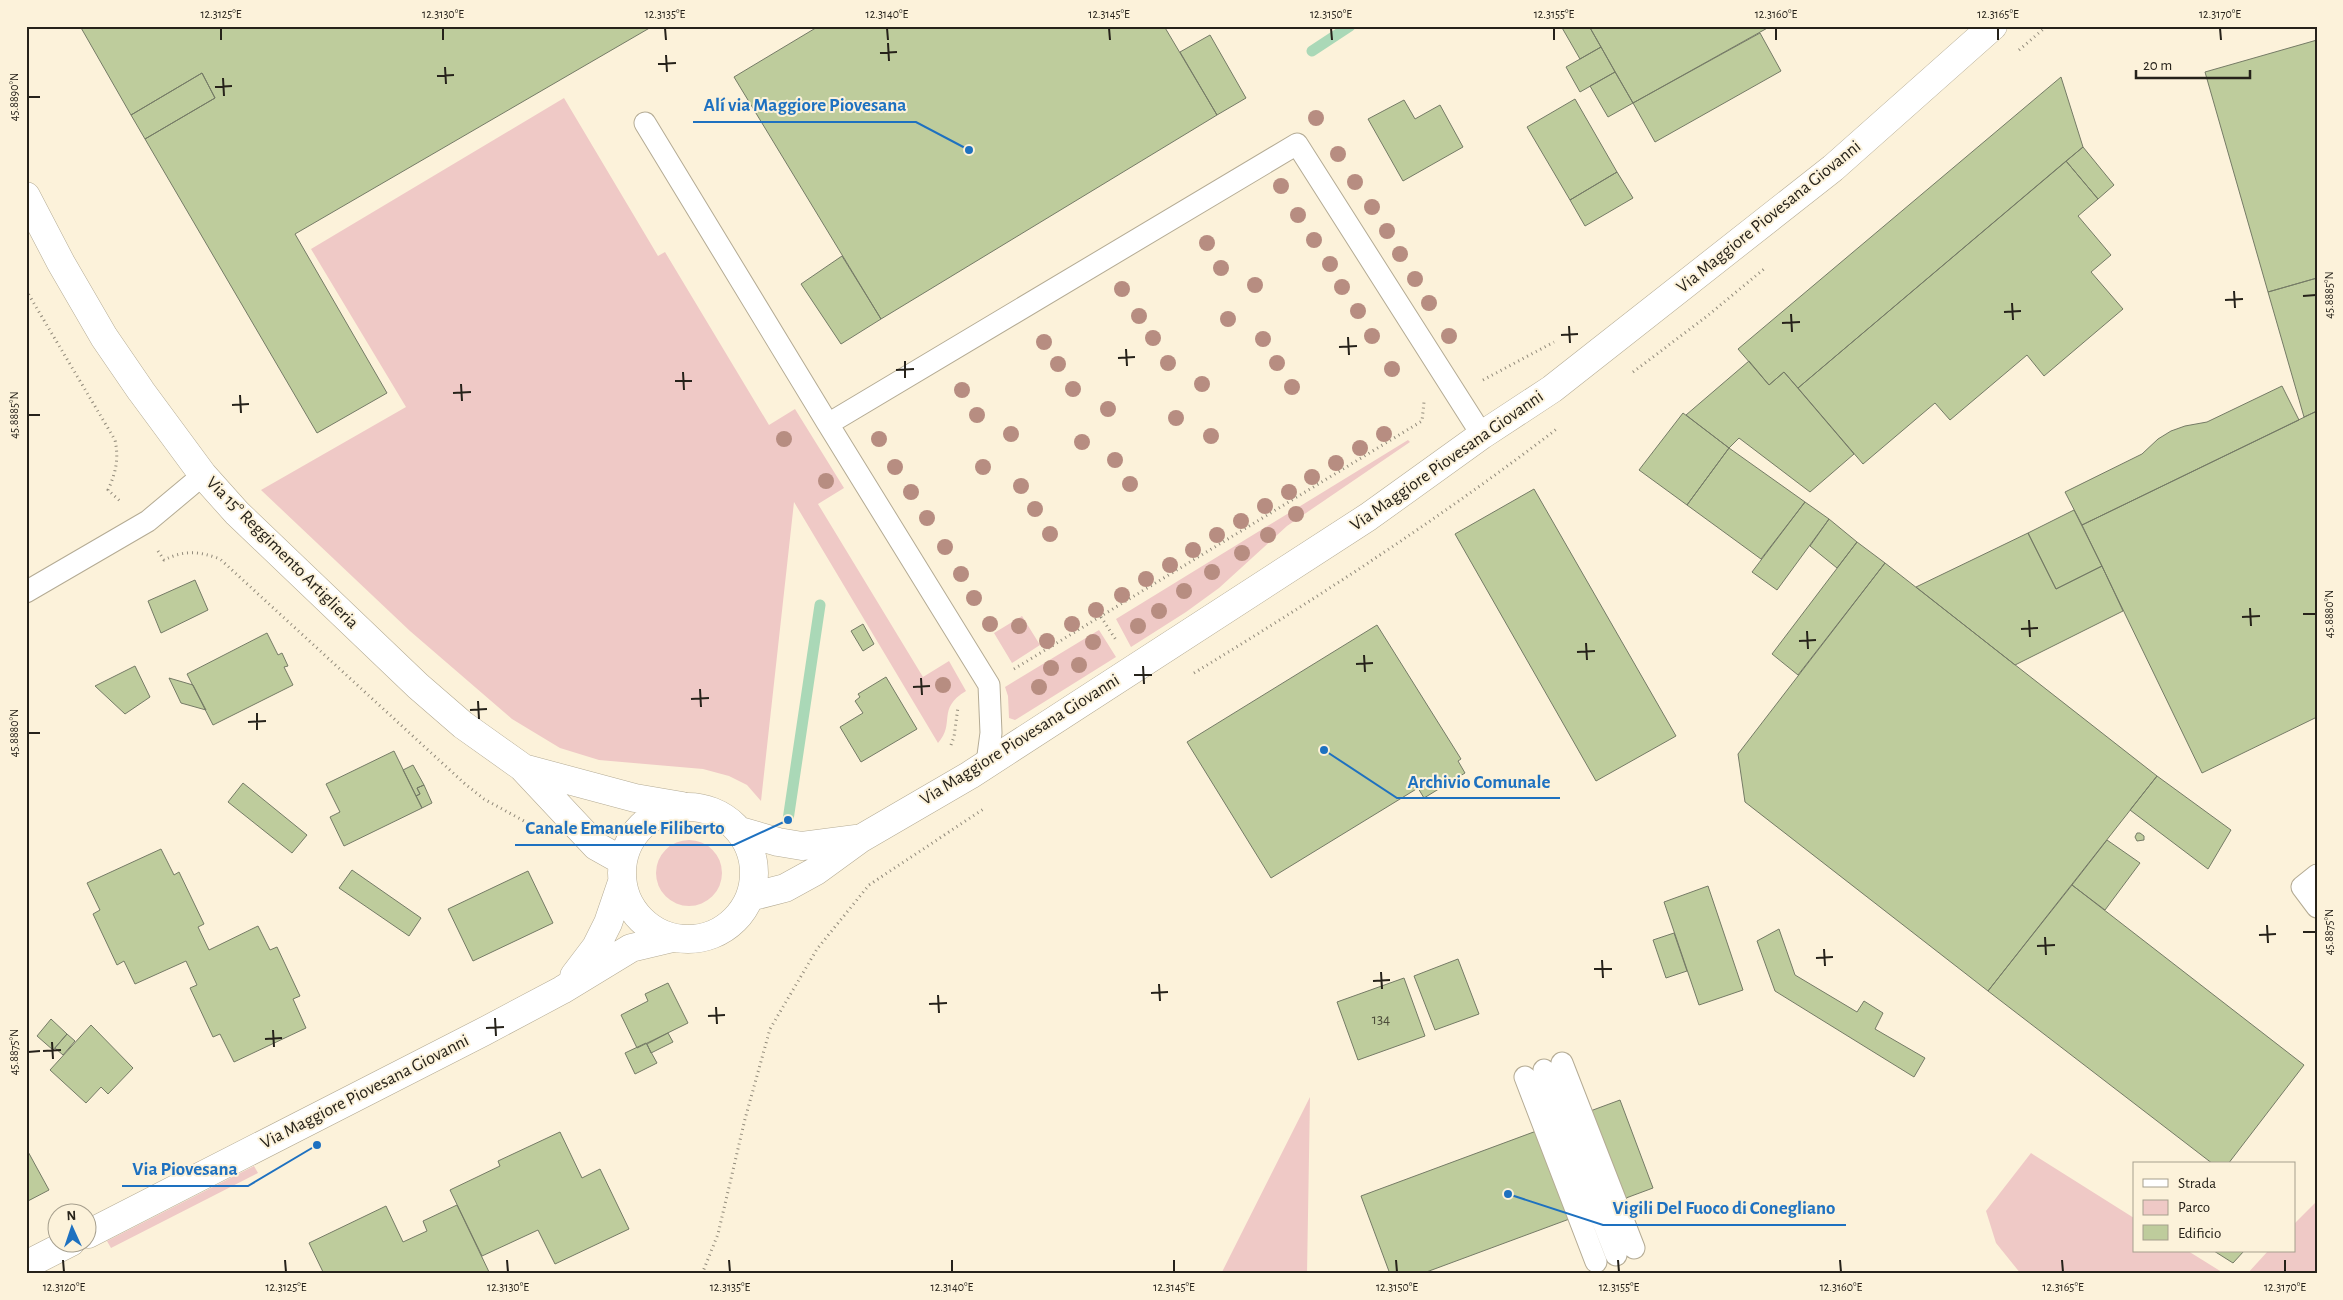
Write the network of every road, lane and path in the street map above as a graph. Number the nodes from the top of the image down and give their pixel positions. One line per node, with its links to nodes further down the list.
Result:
1 (1992, 26): 7 (street, Via Maggiore Piovesana Giovanni)
2 (645, 123): 6 (lane)
3 (26, 196): 8 (street, Via 15° Reggimento Artiglieria)
4 (26, 290): 9 (path)
5 (1424, 399): 12 (path)
6 (828, 424): 7 (lane); 17 (lane)
7 (1482, 435): 17 (street, Via Maggiore Piovesana Giovanni)
8 (203, 475): 11 (lane); 18 (street, Via 15° Reggimento Artiglieria)
9 (121, 503)
10 (153, 546): 21 (path)
11 (26, 592)
12 (1102, 617): 13 (path); 14 (path)
13 (1119, 646)
14 (1009, 672)
15 (963, 702): 16 (path)
16 (946, 751)
17 (987, 763): 23 (street, Via Maggiore Piovesana Giovanni)
18 (522, 767): 20 (street); 24 (street)
19 (993, 803): 34 (path)
20 (684, 807): 22 (street); 24 (street)
21 (525, 822)
22 (740, 831): 23 (street, Via Maggiore Piovesana Giovanni); 26 (street)
23 (860, 839): 26 (street, Via Maggiore Piovesana Giovanni)
24 (622, 871): 28 (street); 29 (street, Via Maggiore Piovesana Giovanni)
25 (2317, 875): 27 (lane)
26 (750, 897): 28 (street)
27 (2317, 907)
28 (673, 938): 29 (street, Via Maggiore Piovesana Giovanni)
29 (562, 990): 30 (street, Via Maggiore Piovesana Giovanni)
30 (98, 1229)
31 (51, 1252): 33 (street)
32 (1615, 1255): 32 (lane)
33 (26, 1265)
34 (702, 1274)

